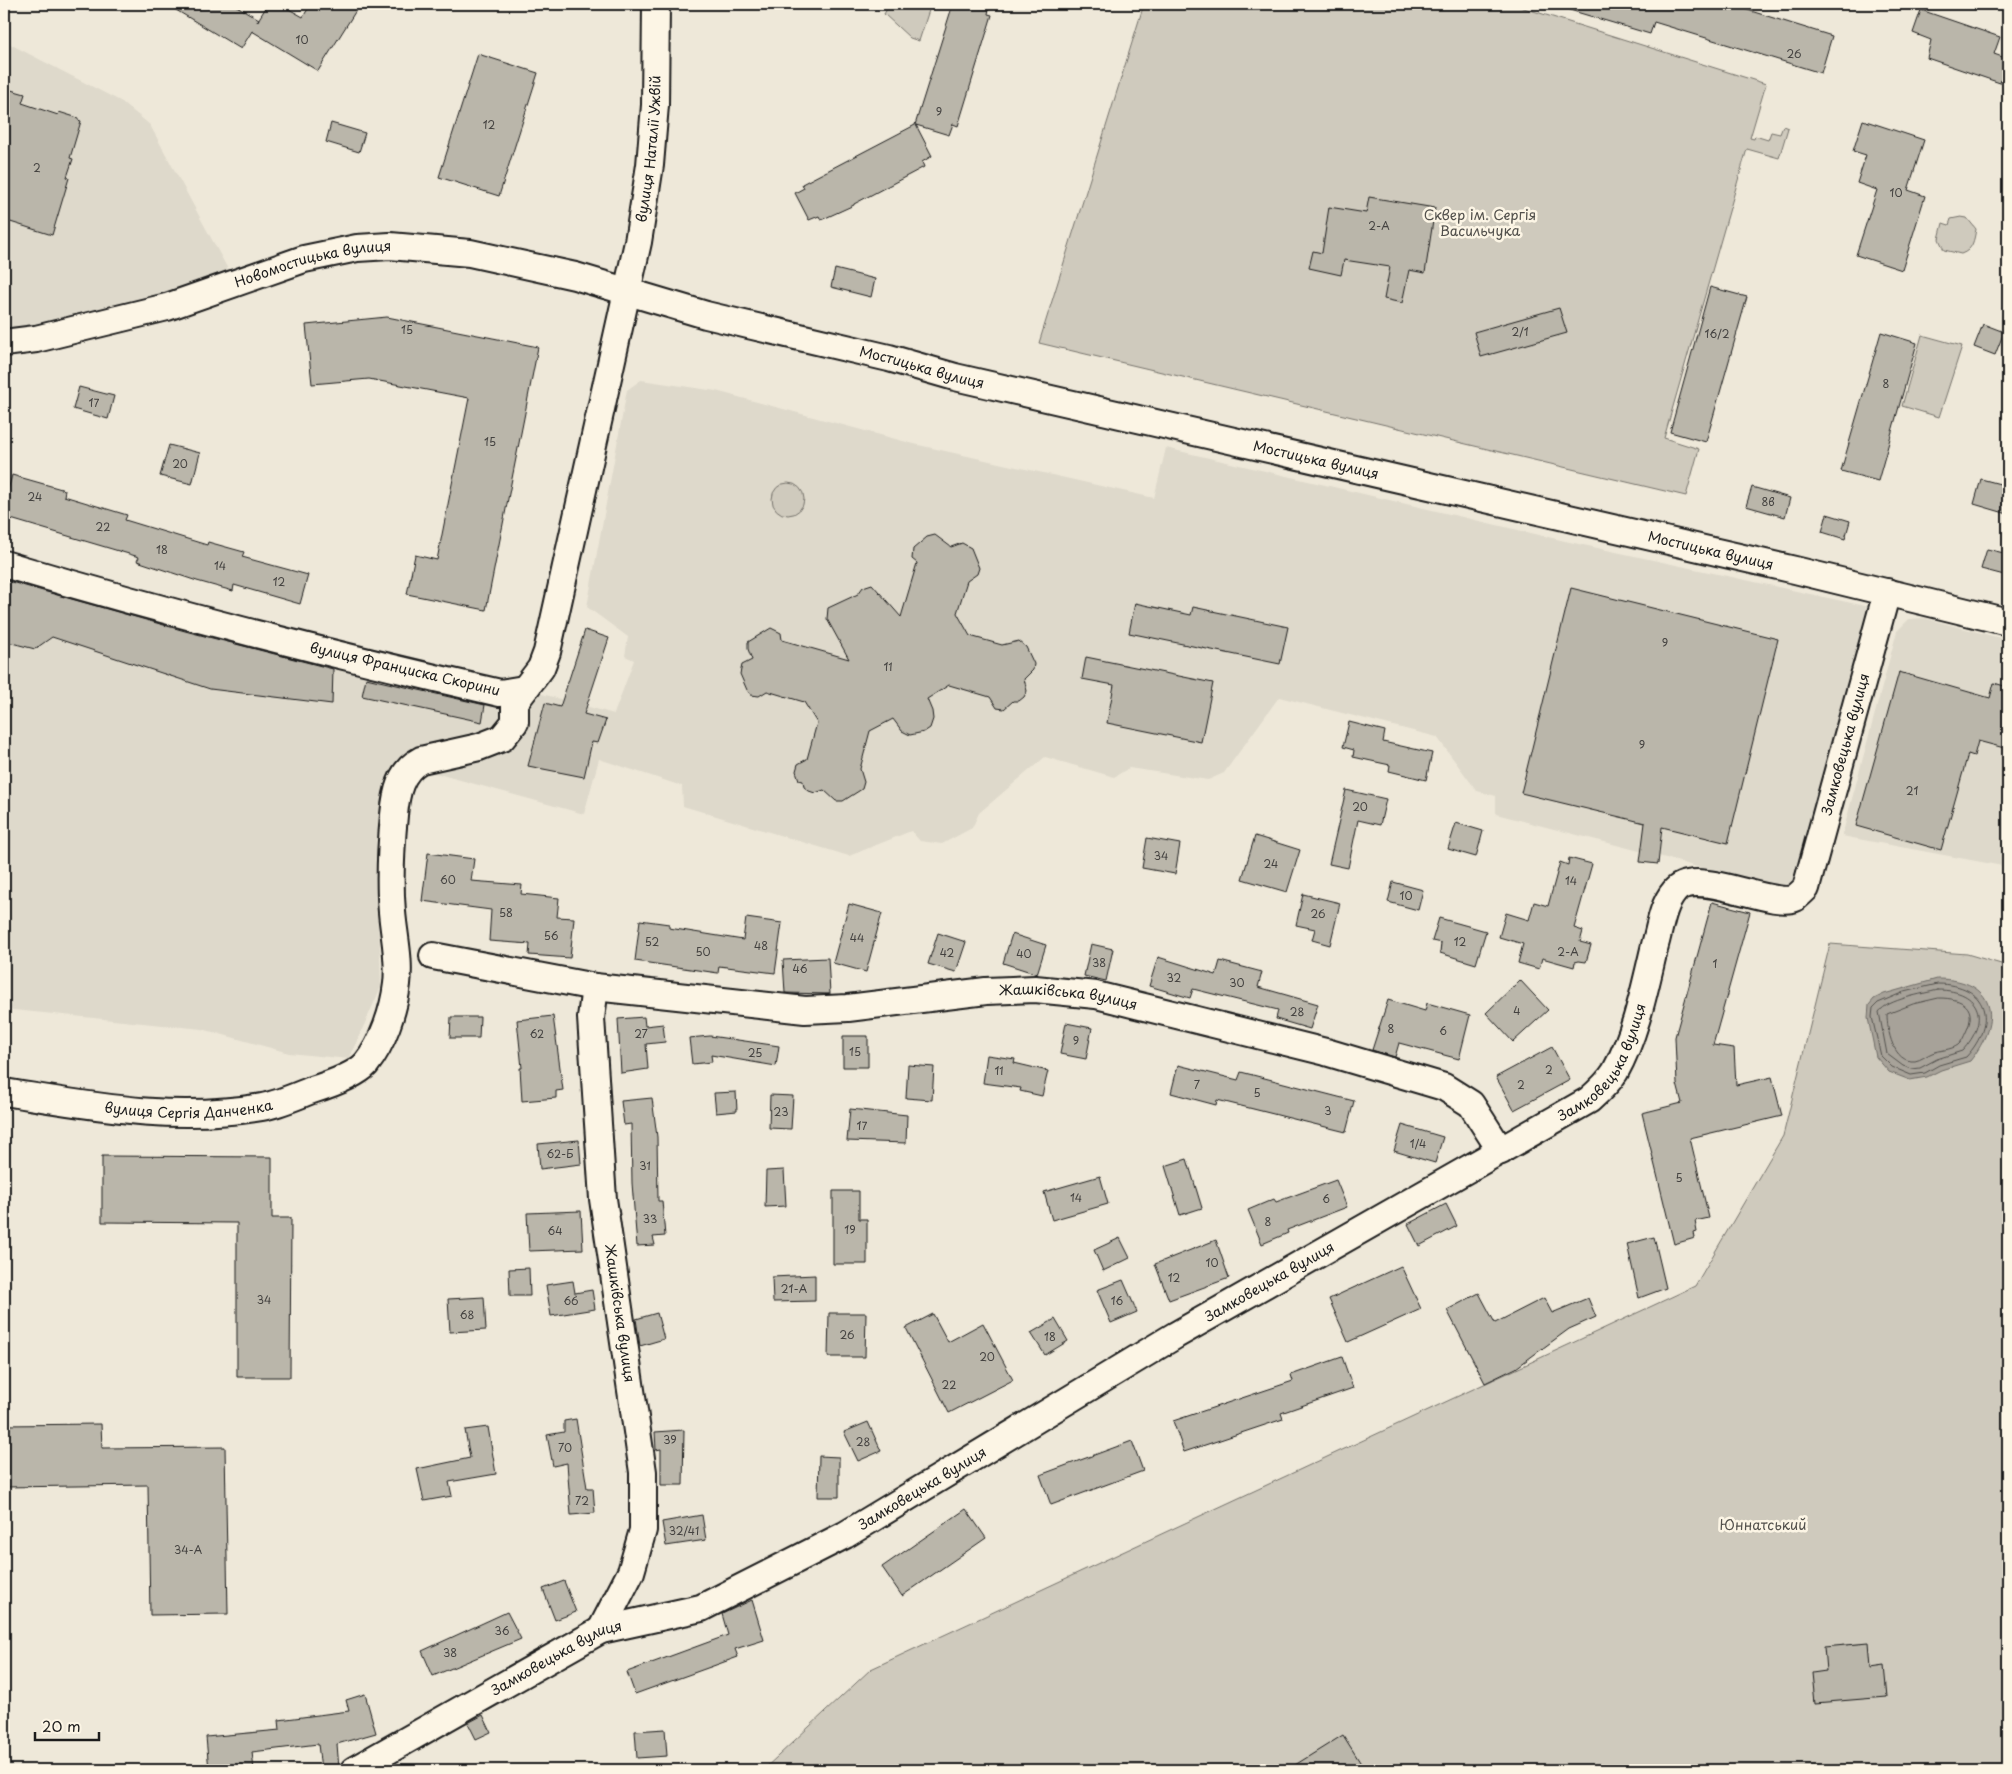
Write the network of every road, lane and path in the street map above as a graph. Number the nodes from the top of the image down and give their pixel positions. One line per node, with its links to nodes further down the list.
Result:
1 (656, 4): 2 (street, вулиця Наталії Ужвій)
2 (626, 292): 3 (street, Новомостицька вулиця); 5 (street, Мостицька вулиця); 7 (street)
3 (4, 343)
4 (4, 564): 7 (street, вулиця Франциска Скорини)
5 (1887, 592): 6 (street, Мостицька вулиця); 11 (street, Замковецька вулиця)
6 (2008, 622)
7 (524, 689): 10 (street, вулиця Сергія Данченка)
8 (433, 956): 9 (street, Жашківська вулиця)
9 (595, 987): 11 (street, Жашківська вулиця); 12 (street, Жашківська вулиця)
10 (4, 1092)
11 (1501, 1151): 12 (street, Замковецька вулиця)
12 (601, 1630): 13 (street, Замковецька вулиця)
13 (354, 1770)

